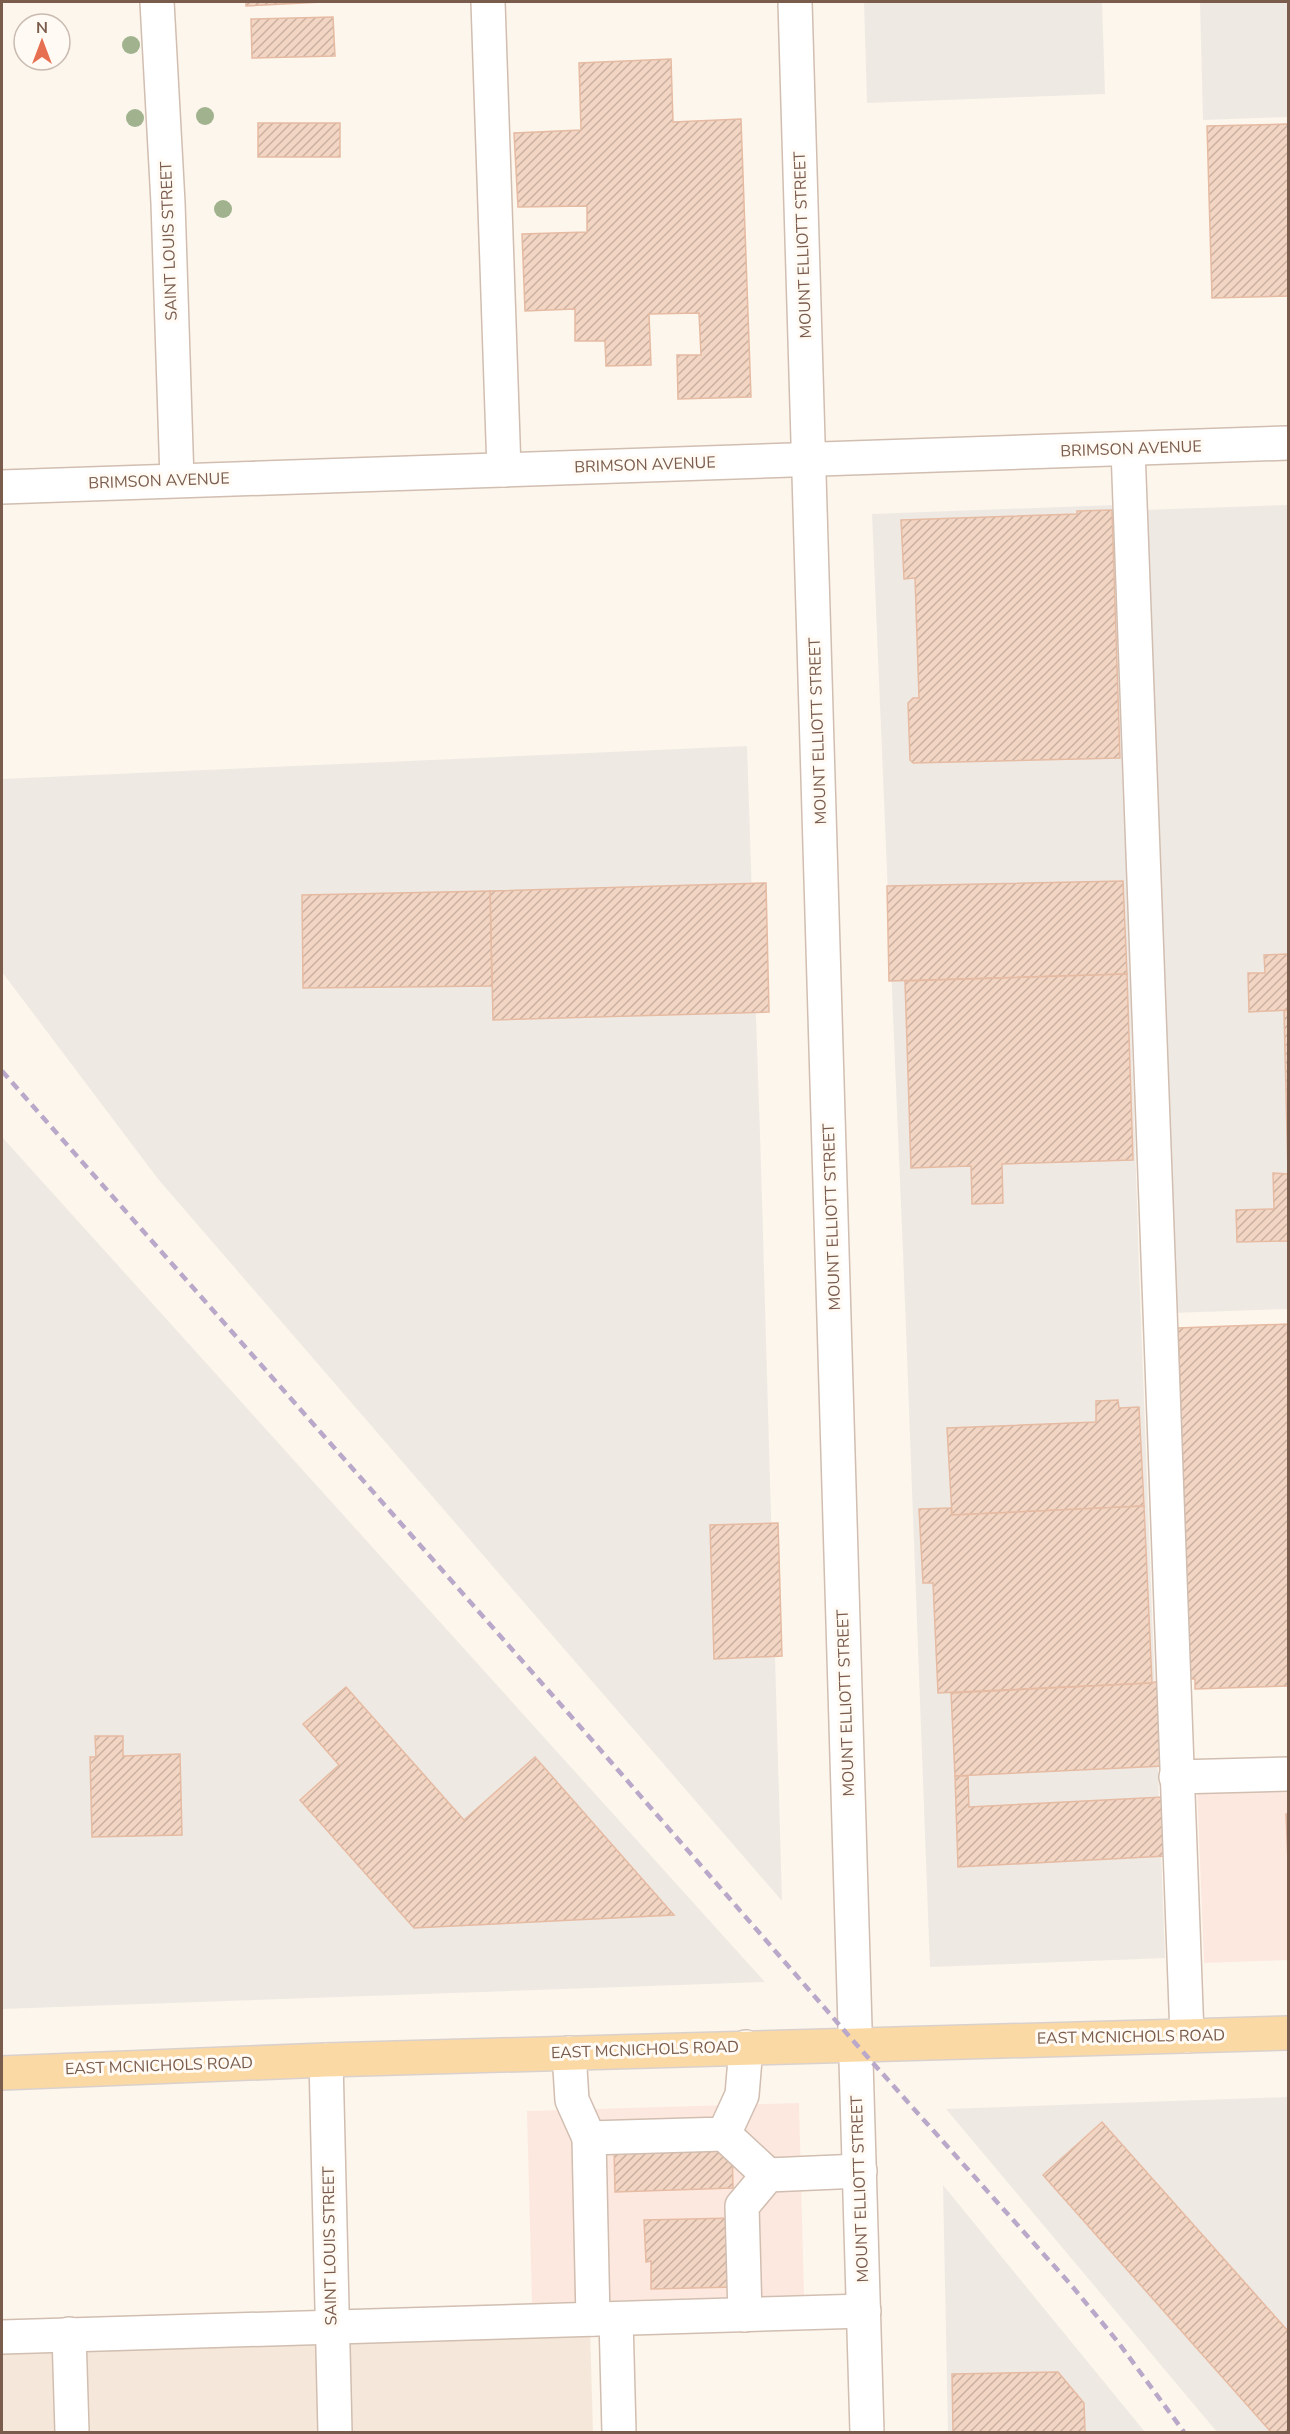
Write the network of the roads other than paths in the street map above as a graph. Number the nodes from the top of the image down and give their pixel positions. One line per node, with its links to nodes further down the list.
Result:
1 (157, 2): 8 (street, SAINT LOUIS STREET)
2 (488, 2): 7 (street)
3 (795, 2): 6 (street, MOUNT ELLIOTT STREET)
4 (1288, 443): 5 (street, BRIMSON AVENUE)
5 (1128, 448): 6 (street, BRIMSON AVENUE); 11 (street)
6 (810, 460): 7 (street, BRIMSON AVENUE); 14 (street, MOUNT ELLIOTT STREET)
7 (504, 470): 8 (street, BRIMSON AVENUE)
8 (177, 480): 9 (street, BRIMSON AVENUE)
9 (2, 487)
10 (1288, 1774): 11 (street)
11 (1176, 1777): 13 (street)
12 (1288, 2034): 13 (main road, EAST MCNICHOLS ROAD)
13 (1187, 2036): 14 (main road, EAST MCNICHOLS ROAD)
14 (856, 2044): 15 (main road, EAST MCNICHOLS ROAD); 21 (street, MOUNT ELLIOTT STREET)
15 (746, 2047): 16 (main road, EAST MCNICHOLS ROAD); 19 (street)
16 (569, 2053): 17 (main road, EAST MCNICHOLS ROAD); 20 (street)
17 (326, 2060): 18 (main road, EAST MCNICHOLS ROAD); 26 (street, SAINT LOUIS STREET)
18 (2, 2073)
19 (723, 2134): 20 (street); 22 (street)
20 (589, 2138): 25 (street)
21 (860, 2171): 22 (street); 23 (street, MOUNT ELLIOTT STREET)
22 (768, 2175): 24 (street)
23 (864, 2311): 24 (street); 32 (street, MOUNT ELLIOTT STREET)
24 (745, 2314): 25 (street)
25 (605, 2319): 26 (street); 31 (street)
26 (332, 2327): 27 (street); 30 (street, SAINT LOUIS STREET)
27 (69, 2334): 28 (street); 29 (street)
28 (2, 2337)
29 (72, 2433)
30 (334, 2433)
31 (619, 2433)
32 (867, 2433)

